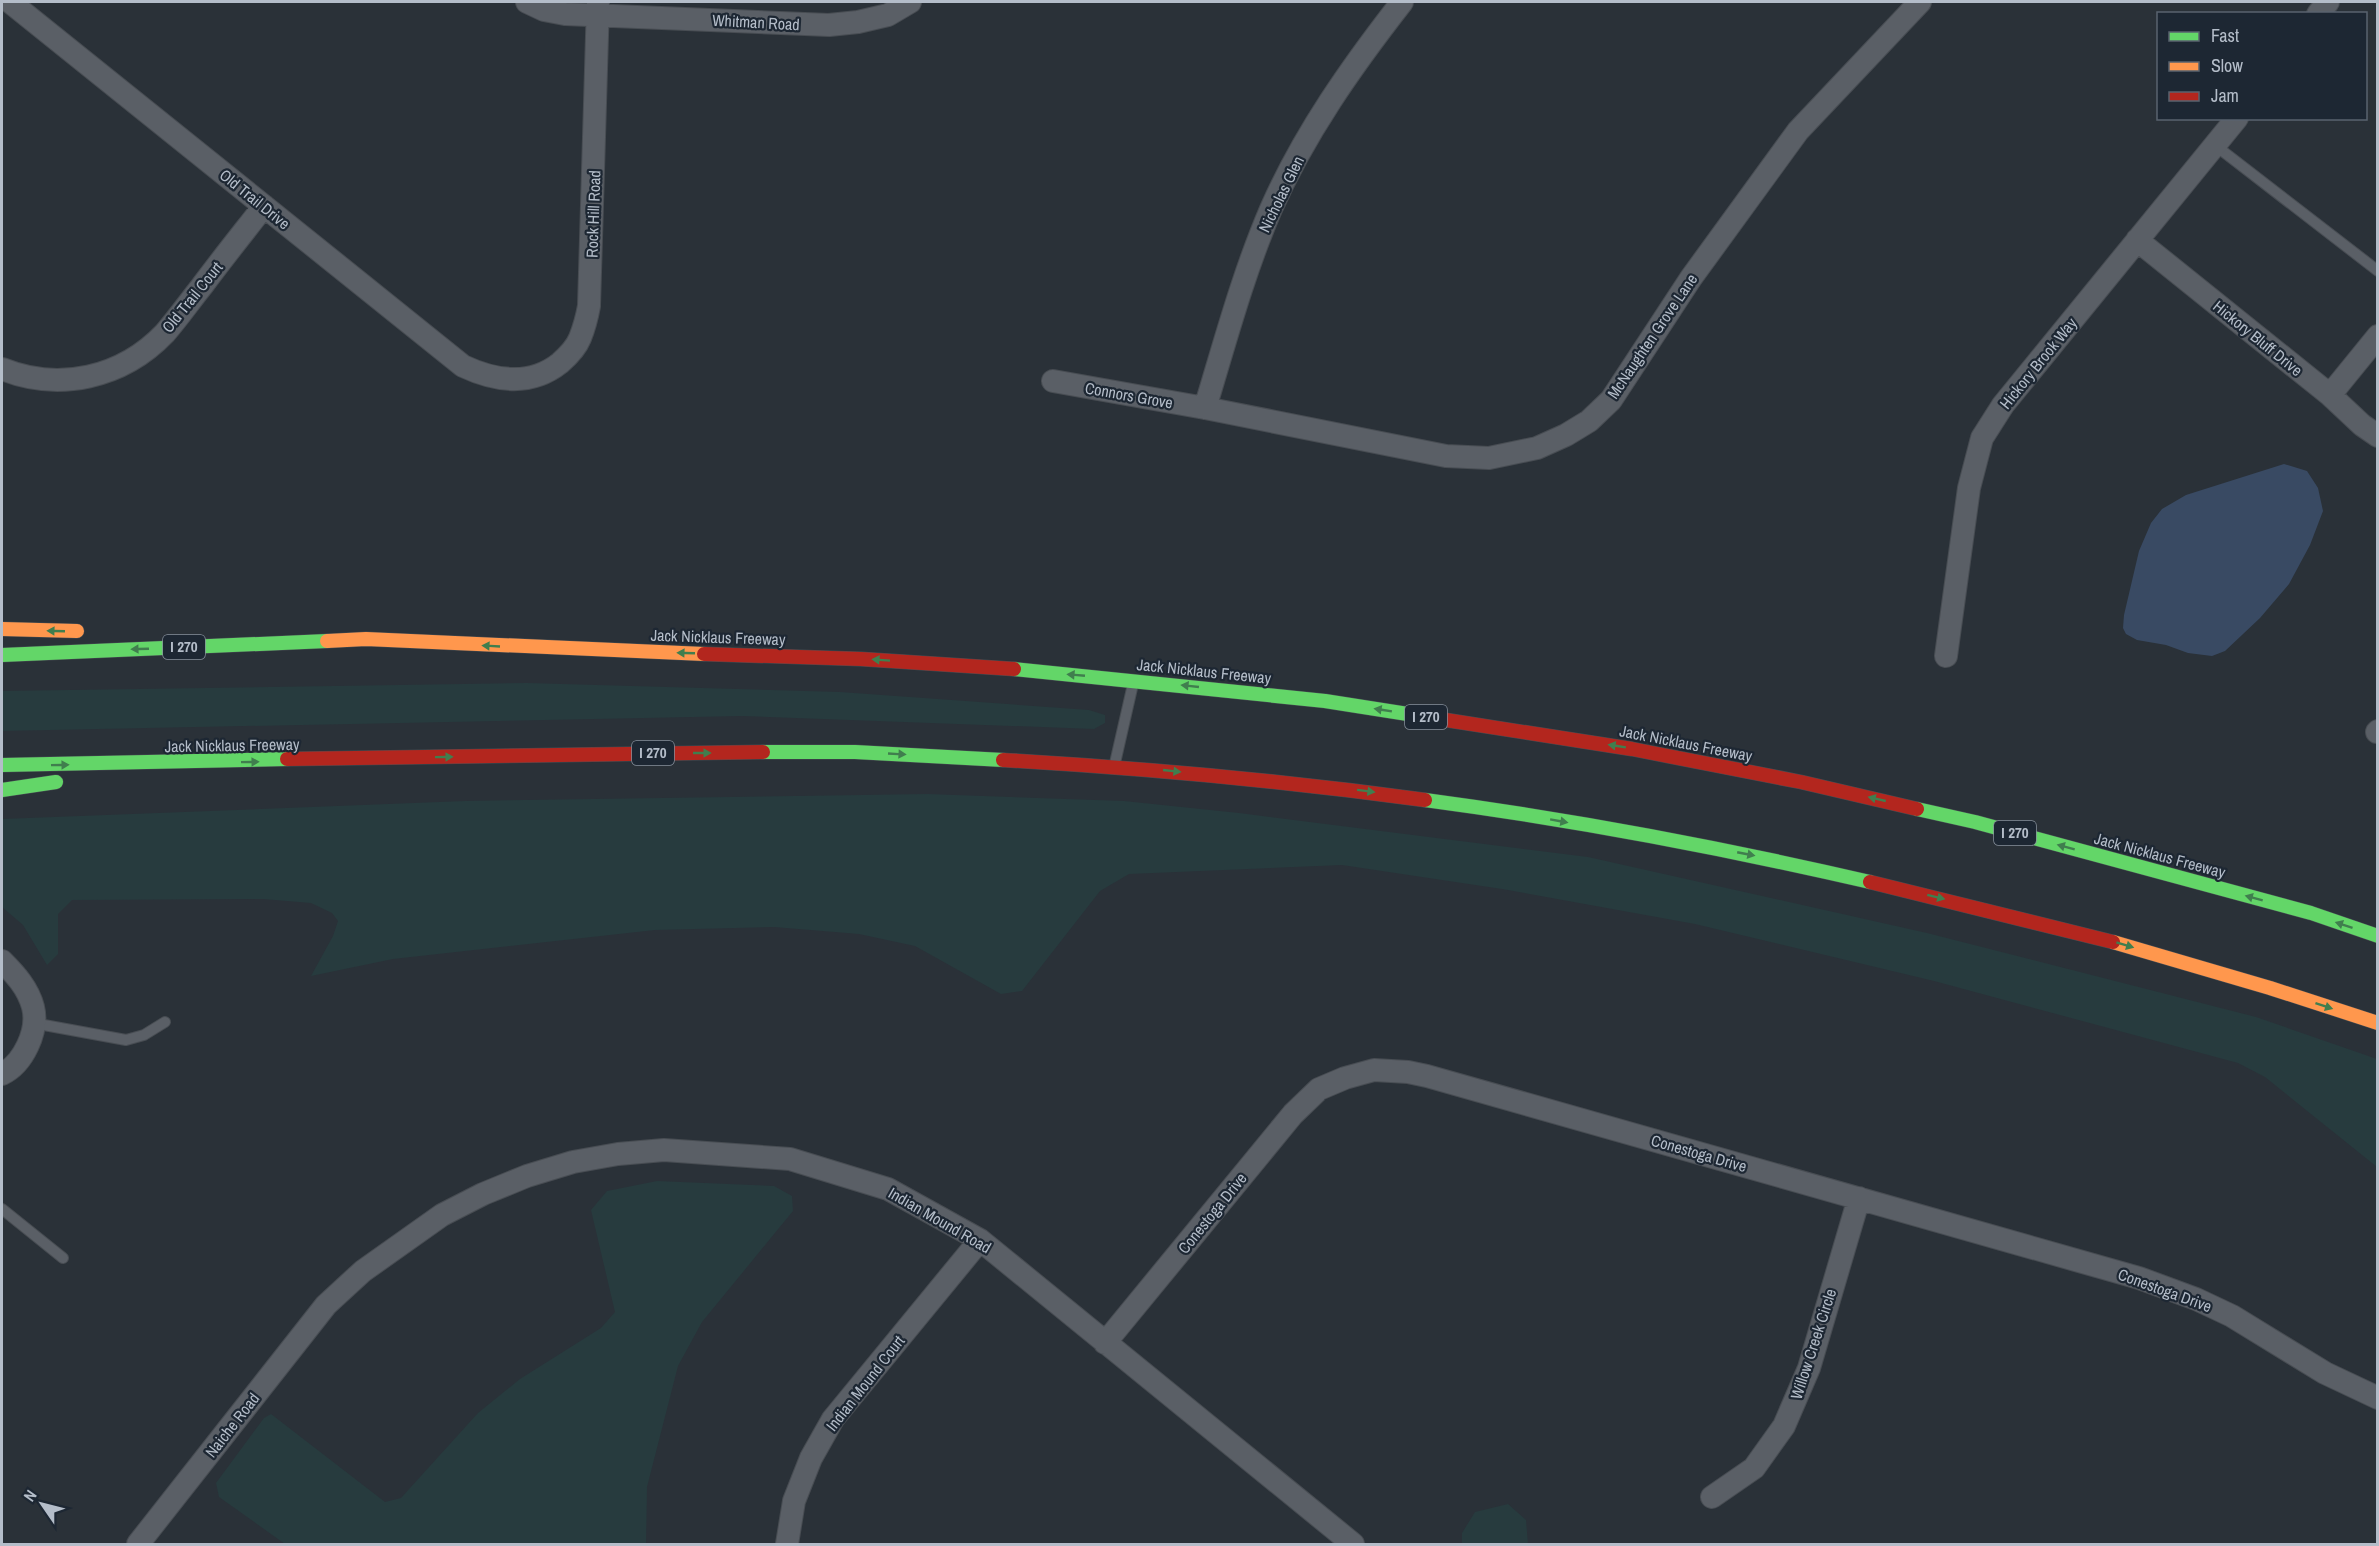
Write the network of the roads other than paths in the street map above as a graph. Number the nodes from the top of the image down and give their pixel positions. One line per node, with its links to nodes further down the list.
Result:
1 (10, 2): 9 (street, Old Trail Drive)
2 (527, 2): 6 (street, Whitman Road)
3 (910, 2): 6 (street, Whitman Road)
4 (1402, 2): 17 (street, Nicholas Glen)
5 (1920, 2): 17 (street, McNaughten Grove Lane)
6 (598, 9): 14 (street, Rock Hill Road)
7 (2236, 120): 8 (street, Hickory Brook Way)
8 (2216, 146): 10 (street, Hickory Brook Way); 11 (lane)
9 (264, 206): 13 (street, Old Trail Court); 14 (street, Old Trail Drive)
10 (2137, 240): 16 (street, Hickory Bluff Drive); 24 (street, Hickory Brook Way)
11 (2378, 271)
12 (2378, 336): 16 (street)
13 (2, 369)
14 (510, 380)
15 (1053, 381): 17 (street, Connors Grove)
16 (2330, 395): 18 (street, Hickory Bluff Drive)
17 (1205, 408)
18 (2378, 436)
19 (2, 629): 20 (highway, one-way to 19)
20 (96, 632)
21 (166, 634): 22 (highway)
22 (366, 639): 23 (highway, Jack Nicklaus Freeway / I 270, one-way to 23); 25 (highway, Jack Nicklaus Freeway / I 270, one-way to 22)
23 (2, 655)
24 (1946, 656)
25 (1134, 680): 28 (lane); 32 (highway, Jack Nicklaus Freeway / I 270, one-way to 25)
26 (191, 763): 27 (highway, Jack Nicklaus Freeway / I 270, one-way to 26); 28 (highway, Jack Nicklaus Freeway / I 270, one-way to 28); 29 (highway)
27 (2, 765)
28 (1114, 766): 36 (highway, Jack Nicklaus Freeway / I 270, one-way to 36)
29 (96, 776)
30 (73, 780): 31 (highway)
31 (2, 790)
32 (2378, 936)
33 (2, 961): 35 (street)
34 (165, 1022): 35 (lane)
35 (33, 1023): 37 (street)
36 (2378, 1023)
37 (2, 1074)
38 (1858, 1198): 43 (street, Conestoga Drive); 44 (street, Conestoga Drive); 45 (street, Willow Creek Circle)
39 (2, 1209): 41 (lane)
40 (980, 1240): 42 (street, Indian Mound Road); 43 (street, Indian Mound Road); 47 (street, Indian Mound Court)
41 (63, 1257)
42 (326, 1305): 46 (street, Naiche Road)
43 (1105, 1343): 48 (street, Indian Mound Road)
44 (2378, 1398)
45 (1712, 1497)
46 (138, 1545)
47 (787, 1545)
48 (1353, 1545)

